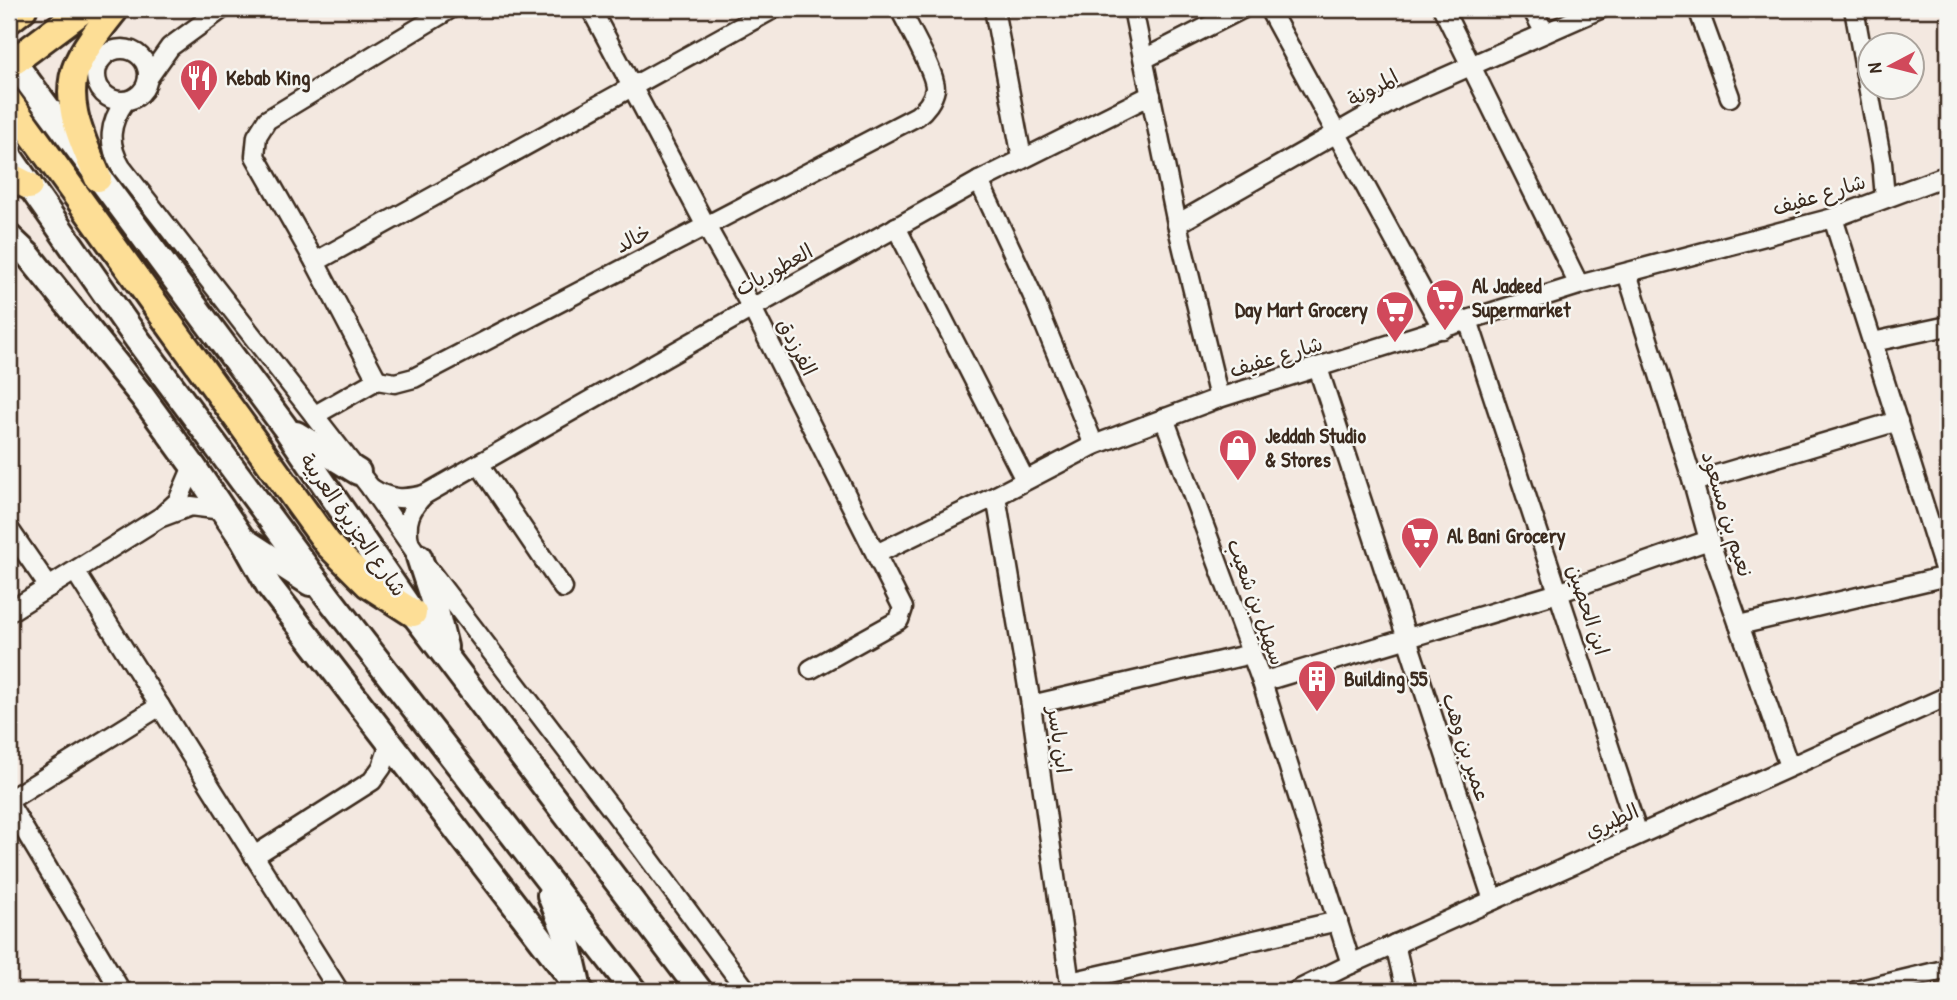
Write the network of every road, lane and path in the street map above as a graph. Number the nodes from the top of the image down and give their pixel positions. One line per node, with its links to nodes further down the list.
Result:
1 (23, 9): 18 (main road)
2 (84, 9): 23 (main road)
3 (115, 9): 35 (main road)
4 (222, 9): 20 (street)
5 (450, 9): 44 (street)
6 (592, 9): 26 (street, الفرزدق)
7 (773, 9): 26 (street)
8 (900, 9): 41 (street, خالد)
9 (994, 9): 33 (street)
10 (1133, 9): 22 (street)
11 (1242, 9): 22 (street)
12 (1269, 9): 31 (street)
13 (1443, 9): 24 (street)
14 (1532, 9): 19 (street)
15 (1600, 9): 19 (street, المرونة)
16 (1698, 9): 28 (street)
17 (1854, 9): 38 (street)
18 (9, 20)
19 (1545, 33): 24 (street, المرونة)
20 (170, 47): 21 (street); 25 (street)
21 (138, 55): 25 (street); 29 (street)
22 (1144, 59): 27 (street)
23 (10, 61): 35 (main road, شارع الجزيرة العربية)
24 (1470, 65): 31 (street, المرونة); 46 (street)
25 (148, 78): 29 (street)
26 (632, 86): 41 (street, الفرزدق); 44 (street)
27 (1151, 95): 33 (street, العطوريات); 40 (street)
28 (1730, 97)
29 (125, 101): 56 (street, شارع الجزيرة العربية)
30 (9, 102): 84 (main road)
31 (1338, 134): 40 (street, المرونة); 50 (street)
32 (9, 156): 36 (main road)
33 (1022, 158): 37 (street, العطوريات)
34 (1948, 175): 38 (street, شارع عفيف)
35 (98, 178): 59 (main road, شارع الجزيرة العربية)
36 (19, 181): 51 (main road)
37 (979, 181): 42 (street, العطوريات); 61 (street)
38 (1885, 198): 39 (street, شارع عفيف)
39 (1833, 218): 45 (street, شارع عفيف); 52 (street)
40 (1177, 224): 55 (street)
41 (706, 226): 47 (street, الفرزدق); 54 (street, خالد)
42 (896, 227): 47 (street, العطوريات); 65 (street)
43 (9, 237): 60 (main road)
44 (315, 262): 54 (street)
45 (1627, 273): 46 (street, شارع عفيف); 66 (street, نعيم بن مسعود)
46 (1579, 285): 48 (street, شارع عفيف)
47 (752, 308): 62 (street, العطوريات); 76 (street, الفرزدق)
48 (1468, 320): 50 (street, شارع عفيف); 81 (street, ابن الحصين)
49 (1948, 326): 52 (street)
50 (1443, 329): 53 (street, شارع عفيف)
51 (137, 339): 60 (main road); 82 (main road)
52 (1873, 342): 58 (street)
53 (1318, 368): 55 (street, شارع عفيف); 86 (street, عمير بن وهب)
54 (377, 380): 56 (street)
55 (1219, 398): 57 (street, شارع عفيف)
56 (314, 415): 64 (street, شارع الجزيرة العربية)
57 (1164, 418): 61 (street, شارع عفيف); 88 (street, سهيل بن شعيب)
58 (1898, 421): 66 (street); 74 (street)
59 (284, 426): 64 (main road); 84 (main road, شارع الجزيرة العربية)
60 (171, 437): 63 (main road)
61 (1094, 445): 65 (street, شارع عفيف)
62 (478, 464): 67 (street, العطوريات); 80 (street)
63 (193, 466): 69 (main road); 70 (street)
64 (364, 479): 67 (street, العطوريات); 75 (street, شارع الجزيرة العربية)
65 (1025, 480): 68 (street, شارع عفيف)
66 (1693, 482): 73 (street, نعيم بن مسعود)
67 (425, 495): 75 (street)
68 (996, 496): 76 (street, شارع عفيف); 92 (street, ابن ياسر)
69 (222, 510): 70 (street); 72 (main road)
70 (159, 518): 77 (street)
71 (9, 529): 79 (street)
72 (243, 540): 82 (main road); 94 (main road)
73 (1709, 540): 81 (street); 85 (street, نعيم بن مسعود)
74 (1943, 548): 78 (street)
75 (414, 549): 87 (main road); 111 (street, شارع الجزيرة العربية)
76 (876, 554): 89 (street, الفرزدق)
77 (75, 571): 79 (street); 93 (street)
78 (1947, 578): 85 (street)
79 (49, 587): 83 (street)
80 (563, 588)
81 (1558, 593): 86 (street); 97 (street, ابن الحصين)
82 (329, 597): 98 (main road)
83 (9, 612)
84 (413, 612): 87 (main road, شارع الجزيرة العربية)
85 (1739, 625): 95 (street, نعيم بن مسعود)
86 (1406, 638): 90 (street); 100 (street, عمير بن وهب)
87 (447, 654): 110 (main road, شارع الجزيرة العربية)
88 (1251, 654): 90 (street, سهيل بن شعيب); 92 (street)
89 (811, 669)
90 (1262, 682): 101 (street, سهيل بن شعيب)
91 (1948, 696): 95 (street, الطبري)
92 (1031, 705): 105 (street, ابن ياسر)
93 (160, 706): 96 (street); 99 (street)
94 (390, 743): 99 (street); 108 (main road)
95 (1789, 766): 97 (street, الطبري)
96 (9, 802): 106 (street)
97 (1638, 834): 100 (street, الطبري)
98 (530, 854): 108 (main road); 109 (main road)
99 (254, 856): 107 (street)
100 (1493, 900): 102 (street, الطبري)
101 (1338, 921): 103 (street, سهيل بن شعيب); 105 (street)
102 (1395, 944): 103 (street, الطبري); 113 (street)
103 (1351, 964): 112 (street, الطبري)
104 (1948, 970): 114 (street)
105 (1070, 986)
106 (114, 987)
107 (333, 989)
108 (580, 990)
109 (634, 991)
110 (699, 991)
111 (747, 991)
112 (1296, 991)
113 (1406, 991)
114 (1856, 991)

